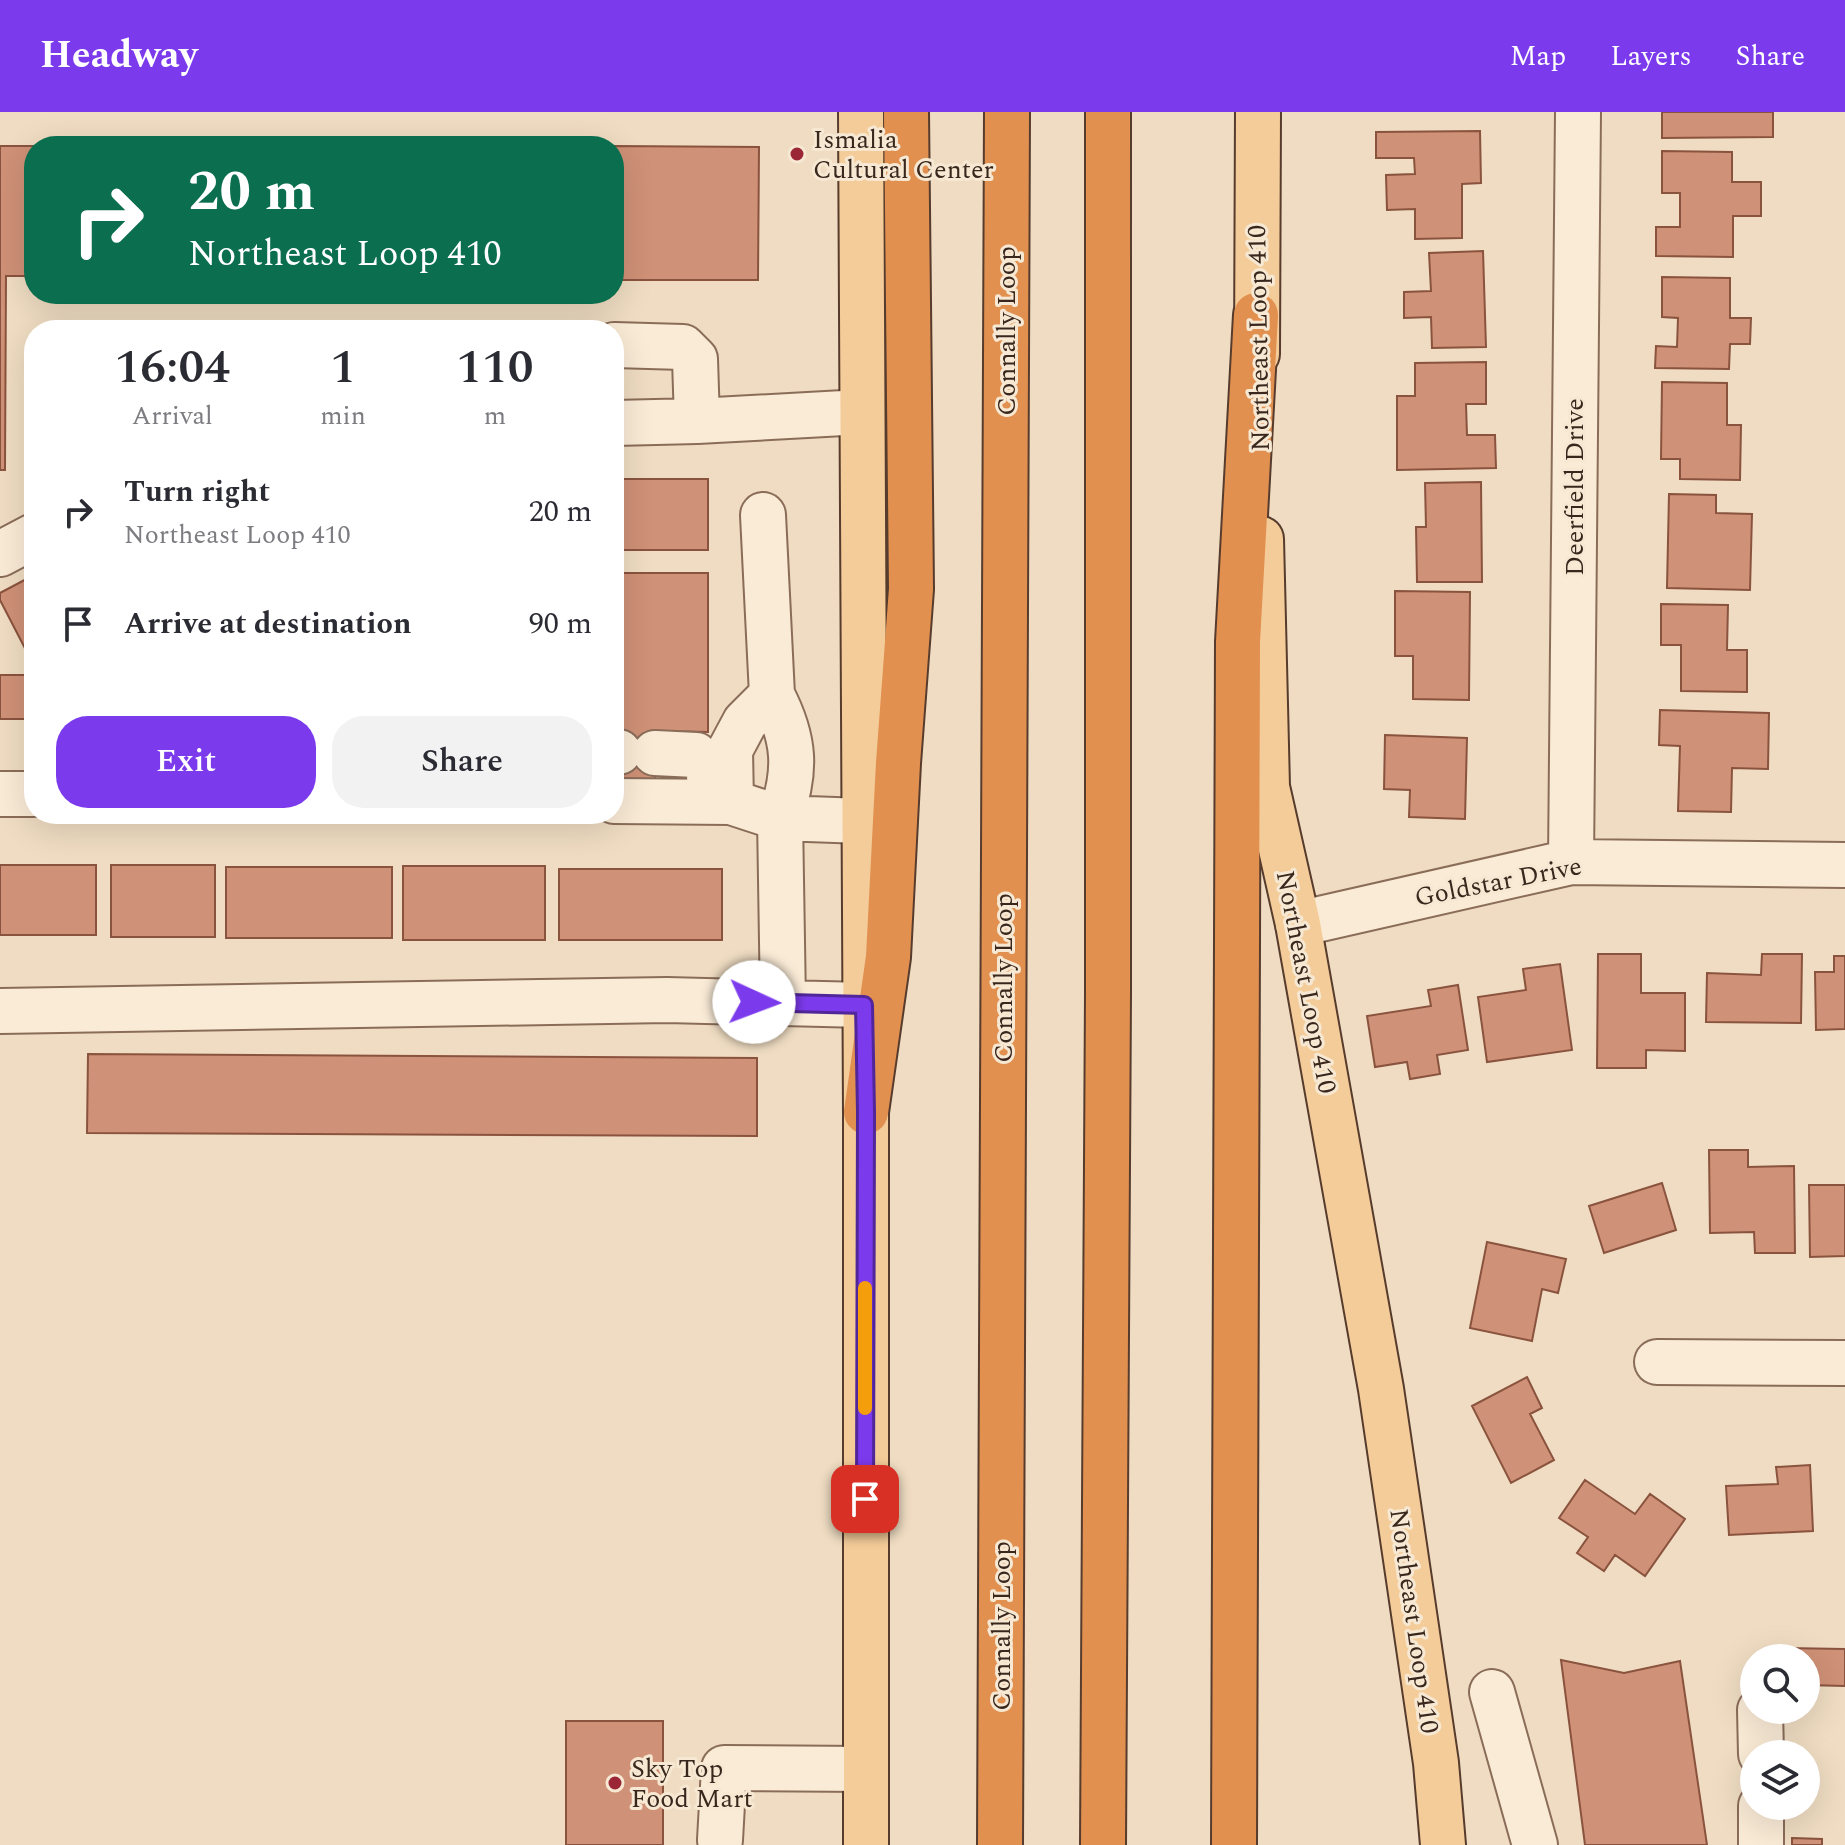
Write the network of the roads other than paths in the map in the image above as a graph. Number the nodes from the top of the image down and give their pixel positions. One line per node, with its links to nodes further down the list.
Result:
1 (861, 112): 9 (main road)
2 (906, 112): 29 (highway)
3 (1007, 112): 37 (highway, Connally Loop)
4 (1108, 112): 38 (highway)
5 (1258, 112): 7 (main road, Northeast Loop 410)
6 (1578, 112): 23 (street, Deerfield Drive)
7 (1256, 315): 25 (main road, Northeast Loop 410); 39 (highway)
8 (624, 345): 10 (street)
9 (862, 412): 10 (street); 22 (main road)
10 (697, 421): 11 (street)
11 (624, 423)
12 (763, 515): 15 (street)
13 (24, 541): 14 (street)
14 (0, 554)
15 (772, 695): 20 (street); 21 (street)
16 (629, 752): 20 (street)
17 (0, 794): 18 (street)
18 (24, 794)
19 (624, 801): 20 (street)
20 (722, 802): 21 (street)
21 (780, 818): 22 (street); 26 (street)
22 (863, 821): 27 (main road)
23 (1571, 862): 24 (street, Goldstar Drive); 25 (street, Goldstar Drive)
24 (1845, 865)
25 (1298, 924): 33 (main road, Northeast Loop 410)
26 (783, 1003): 27 (street); 28 (street)
27 (864, 1005): 29 (main road)
28 (0, 1011)
29 (866, 1112): 34 (main road)
30 (1657, 1362): 31 (street)
31 (1845, 1363)
32 (1492, 1692): 42 (street)
33 (1436, 1763): 40 (main road); 41 (main road, Northeast Loop 410)
34 (870, 1816): 36 (street)
35 (1761, 1820): 43 (street)
36 (712, 1843)
37 (1000, 1845)
38 (1103, 1845)
39 (1234, 1845)
40 (1414, 1845)
41 (1443, 1845)
42 (1535, 1845)
43 (1761, 1845)

